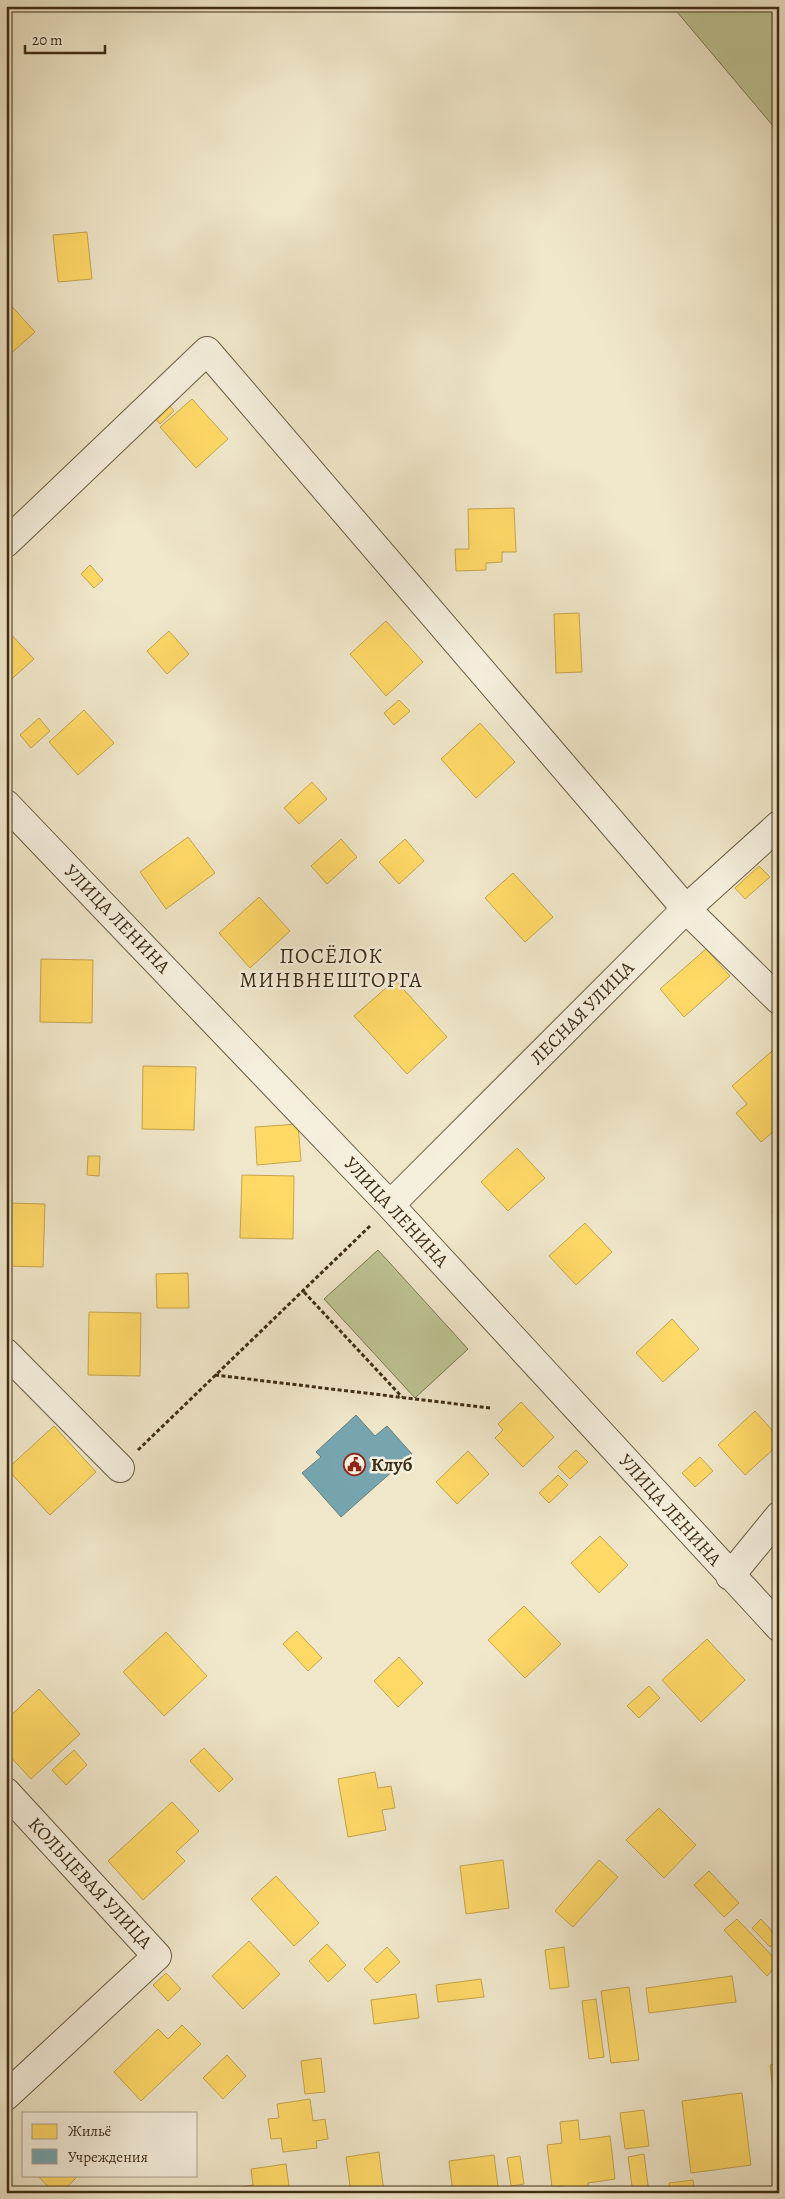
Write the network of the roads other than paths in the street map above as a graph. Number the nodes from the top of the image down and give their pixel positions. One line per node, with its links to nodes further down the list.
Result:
1 (6, 543): 4 (street)
2 (6, 804): 6 (street, УЛИЦА ЛЕНИНА)
3 (779, 825): 4 (street, ЛЕСНАЯ УЛИЦА)
4 (686, 909): 5 (street); 6 (street, ЛЕСНАЯ УЛИЦА)
5 (779, 1000)
6 (390, 1205): 10 (street, УЛИЦА ЛЕНИНА)
7 (6, 1353): 8 (street)
8 (120, 1468)
9 (779, 1516): 10 (street)
10 (730, 1576): 11 (street, УЛИЦА ЛЕНИНА)
11 (779, 1627)
12 (6, 1792): 13 (street, КОЛЬЦЕВАЯ УЛИЦА)
13 (6, 2096)

